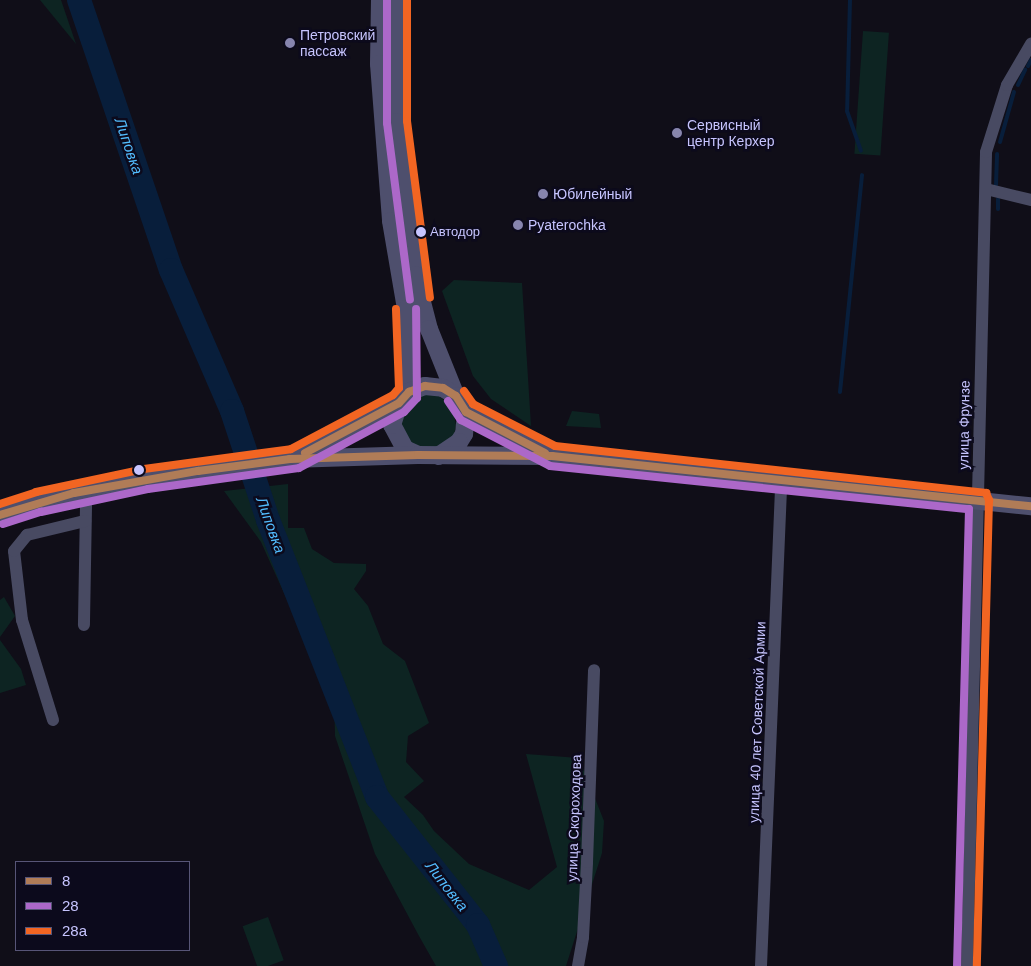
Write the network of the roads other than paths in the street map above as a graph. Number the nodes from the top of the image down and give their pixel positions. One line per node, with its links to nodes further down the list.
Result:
1 (380, 0): 7 (main road)
2 (396, 0): 6 (main road)
3 (1031, 44): 4 (street, улица Фрунзе)
4 (986, 189): 5 (street); 15 (street, улица Фрунзе)
5 (1031, 200)
6 (456, 396): 7 (main road); 8 (main road)
7 (404, 398): 9 (main road); 12 (main road)
8 (466, 412): 10 (main road); 11 (main road)
9 (418, 455): 10 (main road); 12 (main road)
10 (438, 456): 11 (main road)
11 (552, 456): 13 (main road)
12 (292, 459): 14 (main road)
13 (781, 480): 15 (main road); 23 (street, улица 40 лет Советской Армии)
14 (83, 492): 17 (main road); 18 (street)
15 (979, 500): 16 (main road); 24 (street, улица Фрунзе)
16 (1031, 506)
17 (0, 515)
18 (85, 522): 19 (street); 21 (street)
19 (84, 625)
20 (594, 670): 22 (street, улица Скороходова)
21 (54, 720)
22 (578, 966)
23 (761, 966)
24 (967, 966)

